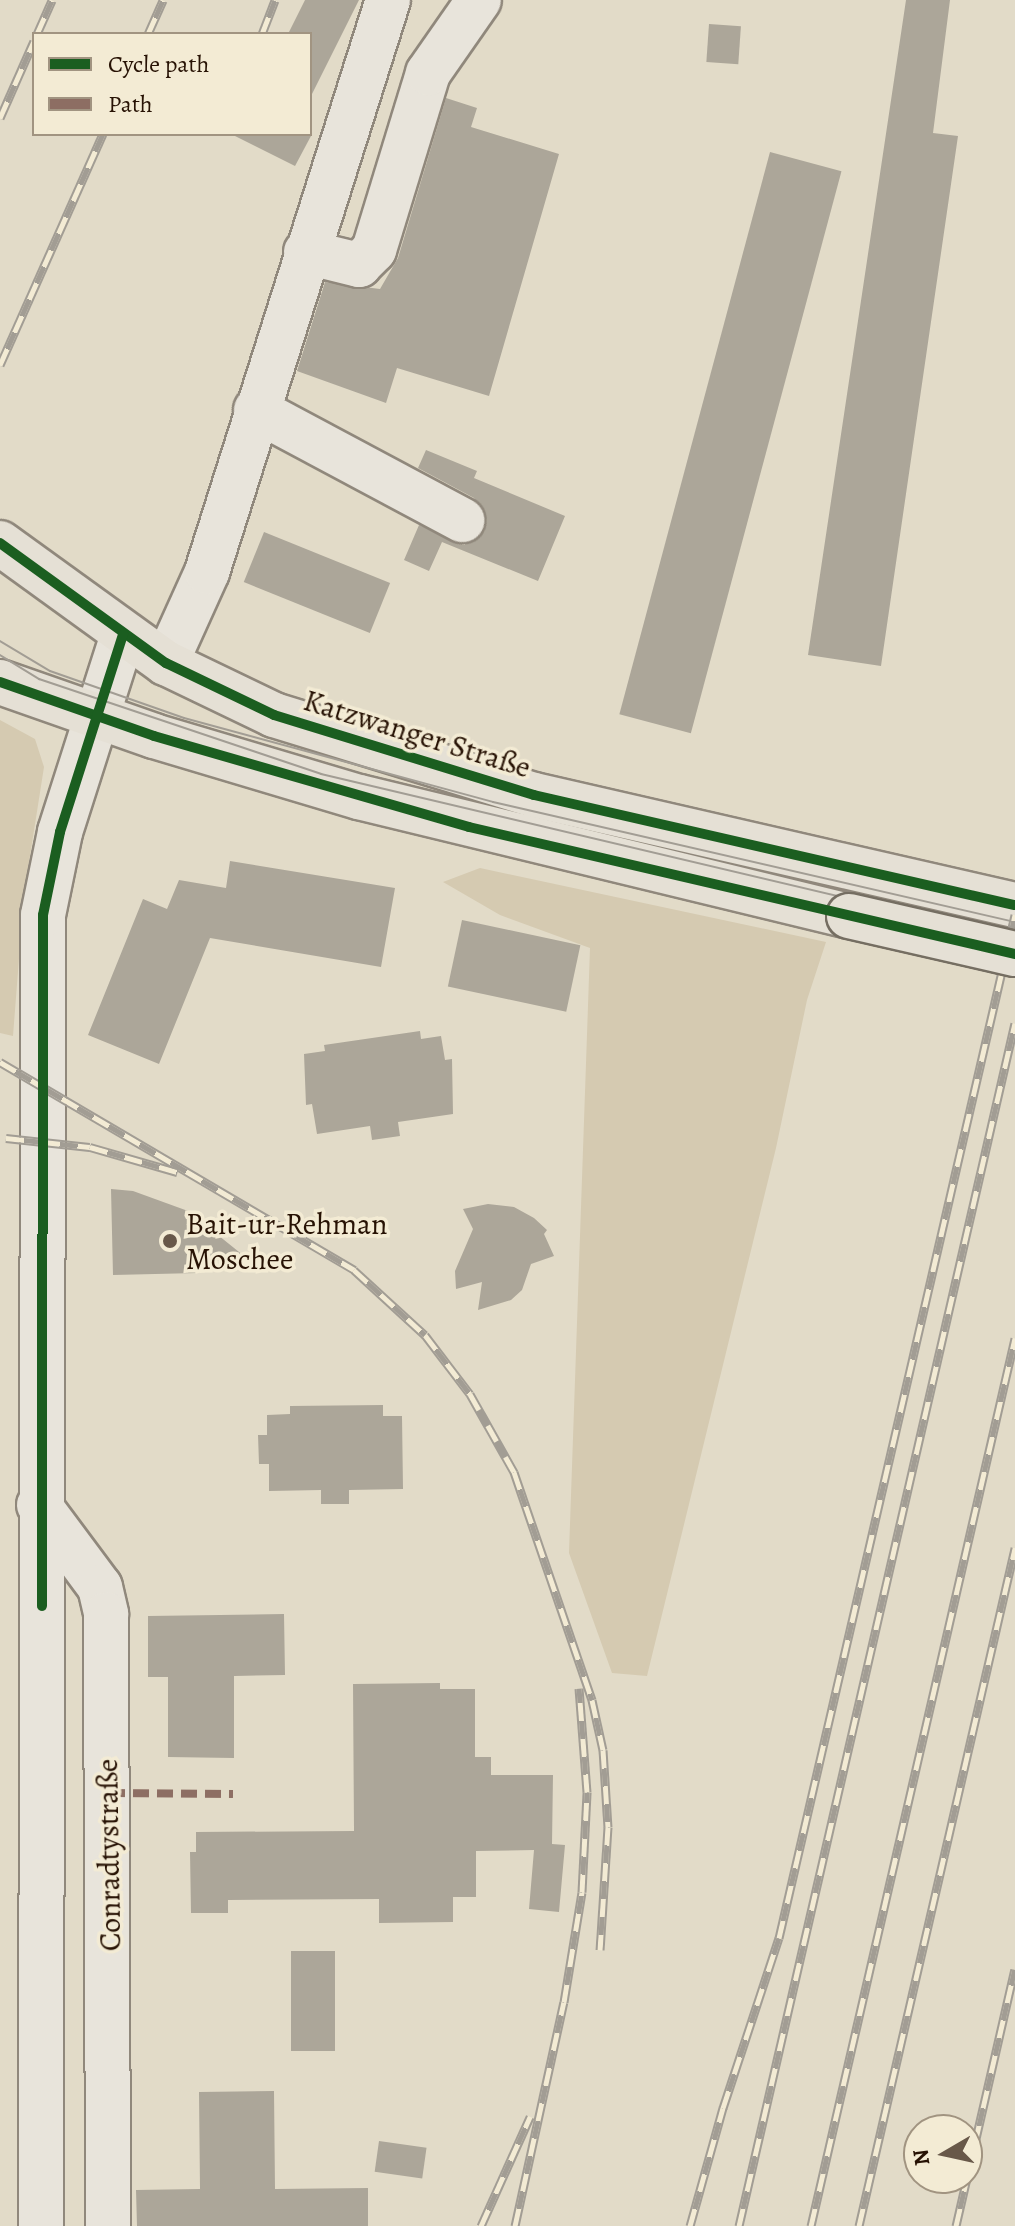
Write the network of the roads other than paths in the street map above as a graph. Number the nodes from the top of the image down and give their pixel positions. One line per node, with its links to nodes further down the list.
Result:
1 (388, 0): 3 (street)
2 (479, 0): 3 (street)
3 (306, 252): 4 (street)
4 (256, 410): 5 (street); 8 (street)
5 (462, 520)
6 (0, 543): 7 (main road, Katzwanger Straße)
7 (123, 634): 8 (main road, Katzwanger Straße); 10 (street)
8 (166, 663): 11 (main road, Katzwanger Straße)
9 (0, 682): 10 (main road)
10 (95, 717): 12 (main road, bridge); 13 (street)
11 (1015, 905)
12 (1015, 954)
13 (39, 1505): 14 (street); 15 (street, Conradtystraße)
14 (41, 2226)
15 (108, 2226)

